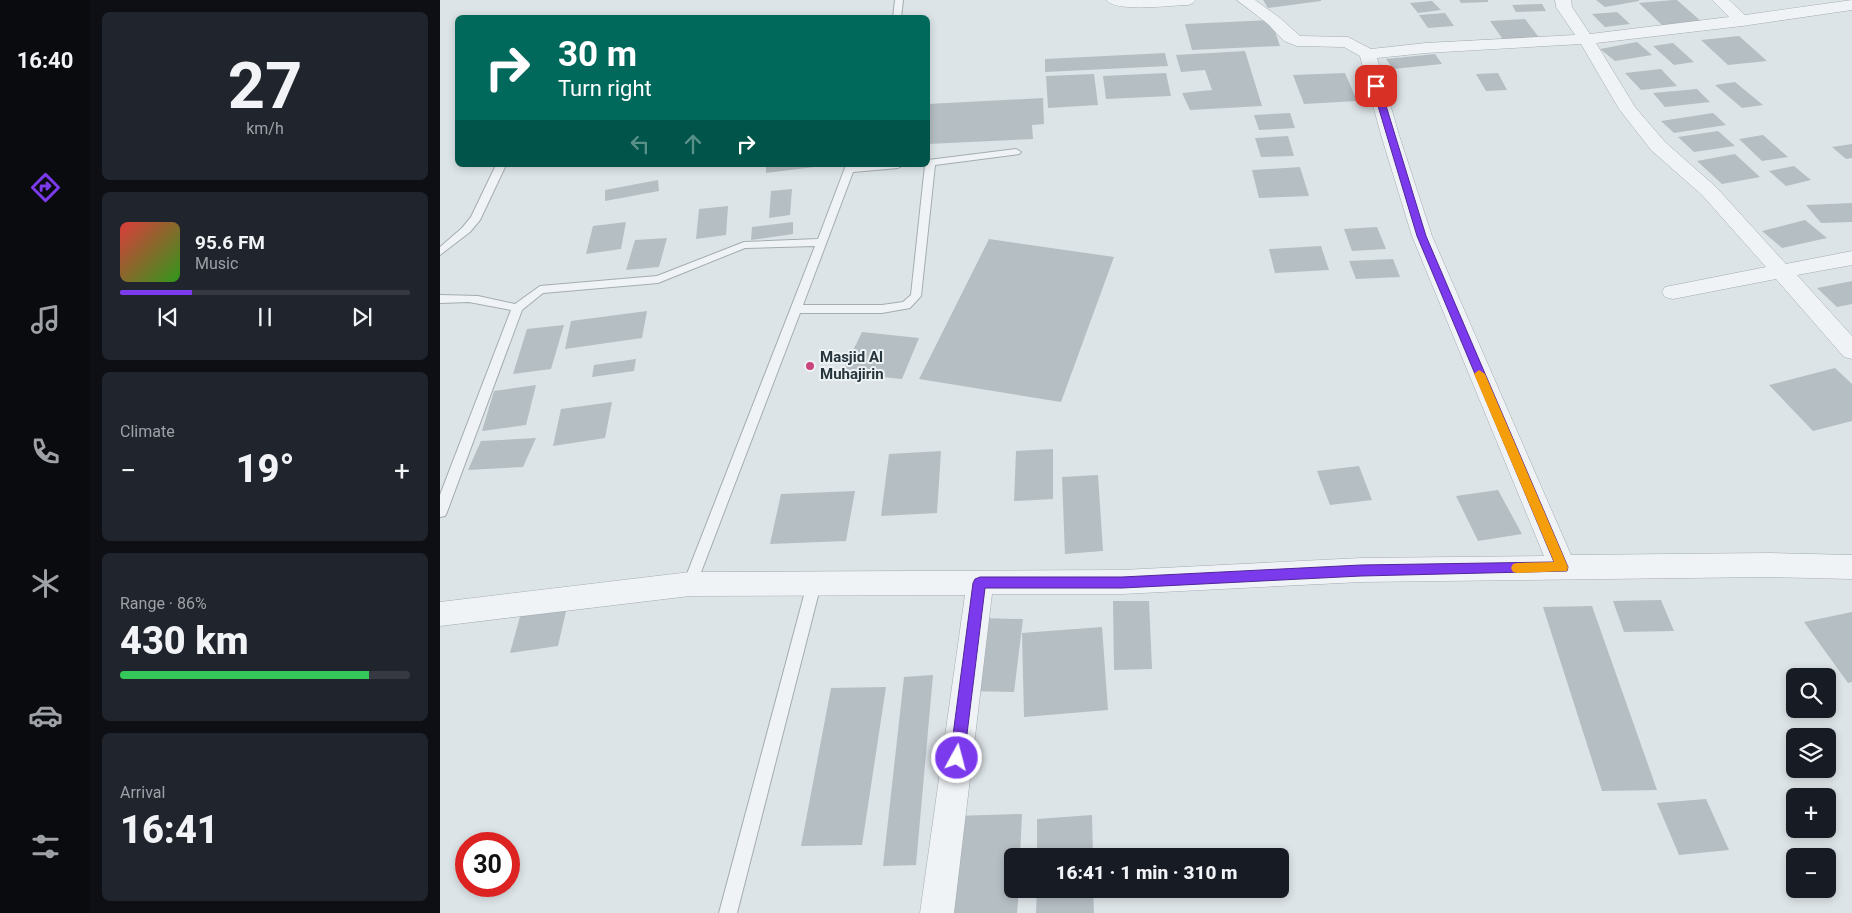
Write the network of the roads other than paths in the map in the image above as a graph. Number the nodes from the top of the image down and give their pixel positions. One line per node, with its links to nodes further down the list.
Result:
1 (899, 0): 9 (lane)
2 (1114, 0): 3 (street)
3 (1188, 0)
4 (1245, 0): 13 (street)
5 (1563, 0): 12 (street)
6 (1720, 0): 10 (street)
7 (1852, 5): 8 (street)
8 (1823, 8): 10 (street); 11 (street)
9 (897, 15)
10 (1742, 21): 12 (street)
11 (1845, 21)
12 (1586, 39): 13 (street); 22 (street)
13 (1368, 54): 29 (street)
14 (1016, 152): 15 (lane)
15 (930, 163)
16 (500, 167): 20 (lane)
17 (850, 167): 19 (lane)
18 (929, 167): 26 (lane)
19 (822, 242): 25 (lane); 26 (lane)
20 (440, 252)
21 (1852, 258): 22 (street)
22 (1780, 271): 23 (street); 27 (street)
23 (1673, 292)
24 (440, 299): 25 (lane)
25 (516, 308): 28 (lane)
26 (796, 309): 32 (lane)
27 (1852, 351)
28 (440, 512)
29 (1562, 567): 30 (street); 31 (street)
30 (1852, 567)
31 (980, 583): 33 (street); 36 (street)
32 (690, 584): 33 (street); 34 (street)
33 (814, 584): 35 (lane)
34 (440, 614)
35 (728, 913)
36 (937, 913)

